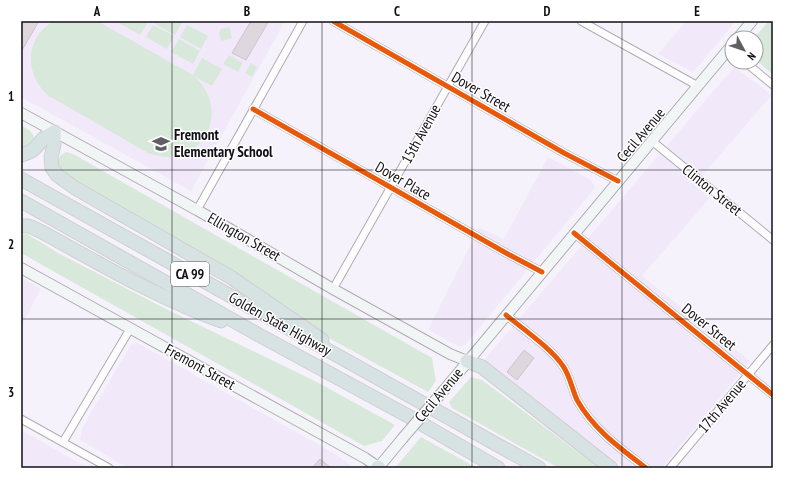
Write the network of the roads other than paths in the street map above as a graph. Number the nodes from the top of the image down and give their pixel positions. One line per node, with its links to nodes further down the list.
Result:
1 (303, 21): 12 (street)
2 (333, 21): 11 (street, Dover Street)
3 (485, 21): 11 (street, 15th Avenue)
4 (582, 21): 10 (street)
5 (752, 21): 6 (main road)
6 (745, 30)
7 (724, 56): 10 (main road, Cecil Avenue)
8 (755, 70): 9 (street)
9 (773, 85)
10 (698, 86): 15 (main road, Cecil Avenue)
11 (448, 87): 18 (street, Dover Street); 19 (street, 15th Avenue)
12 (253, 109): 19 (street, Dover Place); 21 (street)
13 (21, 113): 14 (main road, Ellington Street)
14 (54, 132): 16 (highway); 21 (main road, Ellington Street); 33 (highway)
15 (652, 141): 18 (main road, Cecil Avenue); 24 (street, Clinton Street)
16 (21, 155)
17 (21, 179): 33 (highway, Golden State Highway / CA 99)
18 (618, 181): 23 (main road, Cecil Avenue)
19 (391, 188): 26 (street, Dover Place); 27 (street, 15th Avenue)
20 (21, 201): 30 (highway, Golden State Highway / CA 99)
21 (197, 210): 27 (main road, Ellington Street)
22 (21, 226): 30 (highway)
23 (574, 232): 26 (main road, Cecil Avenue); 34 (street, Dover Street)
24 (773, 240)
25 (21, 268): 29 (main road, Fremont Street)
26 (542, 272): 28 (main road, Cecil Avenue)
27 (333, 289): 32 (main road, Ellington Street)
28 (506, 315): 32 (main road, Cecil Avenue); 43 (street)
29 (130, 329): 37 (street); 39 (main road, Fremont Street)
30 (259, 335): 40 (highway, Golden State Highway / CA 99)
31 (773, 345): 34 (street, 17th Avenue)
32 (467, 361): 39 (main road, Cecil Avenue, bridge); 42 (highway)
33 (359, 368): 41 (highway, Golden State Highway / CA 99)
34 (748, 375): 35 (street, Dover Street); 44 (street, 17th Avenue)
35 (773, 395)
36 (21, 419): 37 (street)
37 (64, 442): 38 (street)
38 (109, 468)
39 (378, 468)
40 (498, 468)
41 (539, 468)
42 (611, 468)
43 (646, 468)
44 (670, 468)

